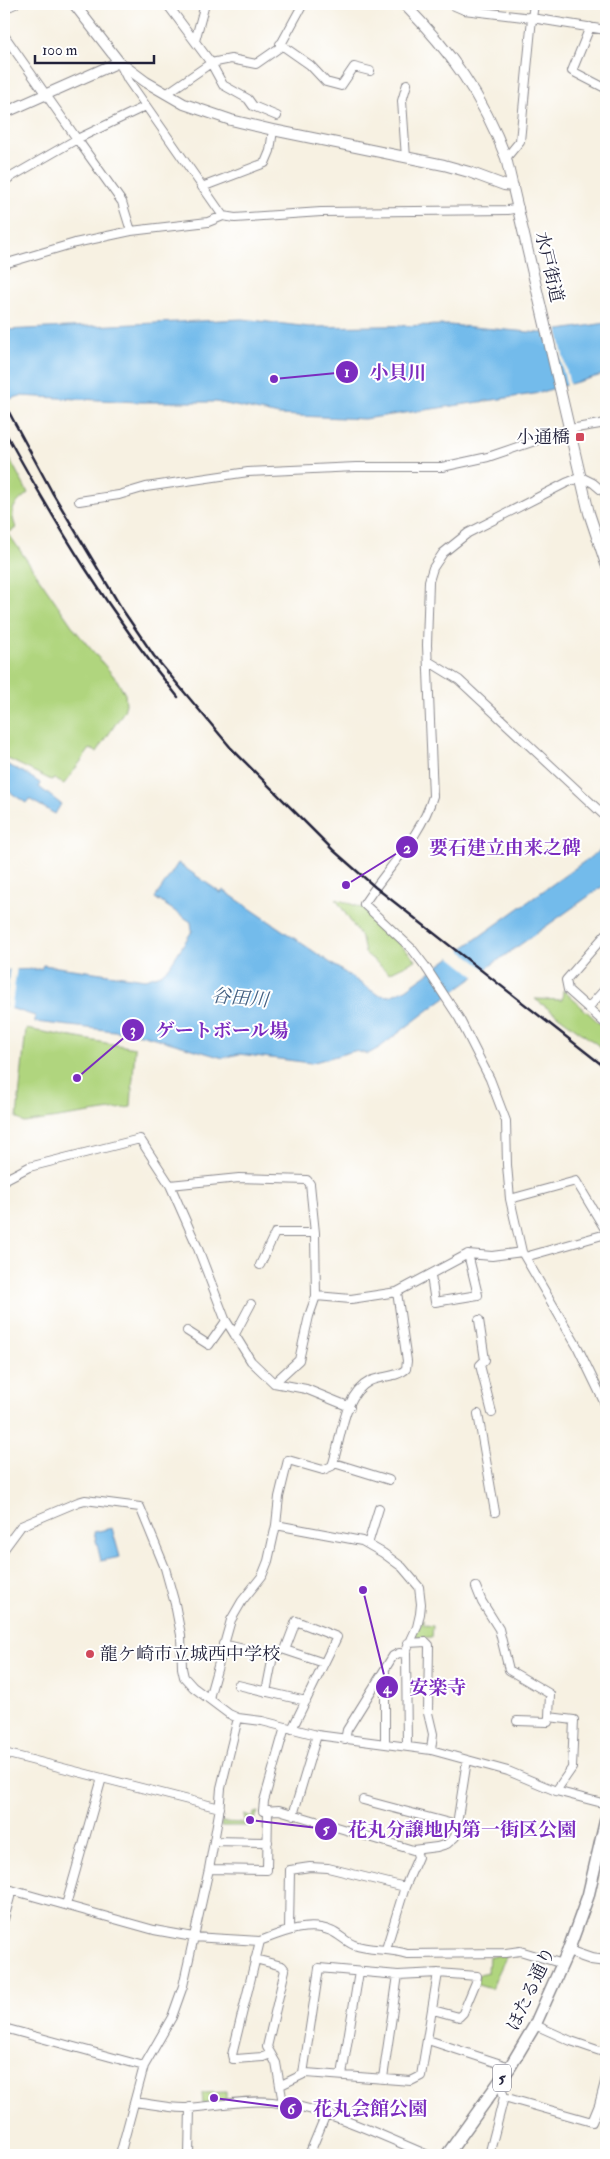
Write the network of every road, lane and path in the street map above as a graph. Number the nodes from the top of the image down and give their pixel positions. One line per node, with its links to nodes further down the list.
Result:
1 (15, 4): 9 (street)
2 (74, 4): 16 (main road)
3 (167, 4): 14 (street)
4 (205, 4): 14 (street)
5 (303, 4): 15 (street)
6 (405, 4): 29 (main road, 水戸街道)
7 (450, 4): 10 (street)
8 (534, 4): 10 (street)
9 (4, 9)
10 (532, 18): 11 (street); 29 (street)
11 (590, 27): 12 (street); 20 (street)
12 (606, 30)
13 (4, 35): 21 (street)
14 (195, 41): 17 (street)
15 (280, 44): 17 (street); 18 (street)
16 (119, 62): 21 (main road); 22 (main road); 23 (street)
17 (211, 63): 22 (street); 25 (street)
18 (370, 72)
19 (407, 84): 28 (street)
20 (606, 86)
21 (47, 94): 24 (main road); 27 (street)
22 (166, 94): 26 (main road)
23 (146, 106): 27 (street); 32 (street)
24 (4, 113)
25 (277, 116)
26 (273, 130): 28 (main road); 32 (street)
27 (77, 139): 30 (street); 35 (street)
28 (406, 158): 31 (main road)
29 (506, 158): 31 (main road, 水戸街道)
30 (4, 181)
31 (514, 186): 33 (main road, 水戸街道)
32 (202, 187): 34 (street)
33 (519, 208): 34 (street); 38 (main road, 水戸街道)
34 (223, 216): 35 (street)
35 (131, 232): 36 (street)
36 (4, 264)
37 (606, 423): 38 (street)
38 (570, 429): 39 (main road, 水戸街道); 41 (street)
39 (580, 478): 40 (street); 42 (main road, 水戸街道); 43 (street)
40 (606, 494)
41 (79, 501)
42 (606, 564)
43 (428, 661): 44 (street); 51 (street)
44 (606, 817)
45 (606, 934): 47 (street)
46 (606, 988): 47 (street)
47 (588, 1008): 48 (street)
48 (606, 1024)
49 (4, 1180): 50 (street)
50 (170, 1185): 52 (street); 62 (street)
51 (510, 1199): 53 (street); 55 (street)
52 (315, 1233): 56 (street); 59 (street)
53 (606, 1233): 55 (street)
54 (468, 1254): 55 (street); 57 (street); 57 (street)
55 (524, 1254): 66 (street)
56 (260, 1265)
57 (431, 1276): 58 (street)
58 (397, 1292): 59 (street); 67 (street)
59 (316, 1296): 65 (street)
60 (251, 1304): 64 (street)
61 (479, 1320): 68 (street)
62 (226, 1321): 63 (street); 64 (street)
63 (187, 1331)
64 (235, 1334): 65 (street)
65 (274, 1382): 67 (street)
66 (606, 1406)
67 (350, 1407): 70 (street)
68 (492, 1413)
69 (478, 1414): 73 (street)
70 (334, 1463): 71 (street); 74 (street)
71 (389, 1480)
72 (379, 1508): 75 (street)
73 (495, 1512)
74 (276, 1525): 75 (street); 79 (street)
75 (368, 1544): 78 (street)
76 (4, 1549): 85 (street)
77 (476, 1587): 87 (street)
78 (408, 1643): 80 (street); 95 (street)
79 (223, 1644): 84 (street); 85 (street)
80 (406, 1654): 82 (street); 94 (street)
81 (324, 1663): 81 (street); 86 (street)
82 (385, 1670): 92 (street); 93 (street)
83 (238, 1685): 84 (street)
84 (266, 1692): 86 (street)
85 (209, 1698): 88 (street)
86 (306, 1701): 90 (street)
87 (549, 1717): 89 (street); 99 (street)
88 (238, 1718): 90 (street); 102 (street)
89 (517, 1721)
90 (288, 1728): 91 (street); 103 (street)
91 (317, 1735): 92 (street); 104 (street)
92 (345, 1740): 93 (street)
93 (384, 1744): 94 (street)
94 (406, 1746): 95 (street)
95 (431, 1750): 97 (street)
96 (4, 1753): 98 (street)
97 (467, 1760): 99 (street); 106 (street)
98 (102, 1778): 102 (street); 113 (street)
99 (556, 1791): 101 (street)
100 (363, 1800): 106 (street)
101 (606, 1804)
102 (220, 1808): 107 (street)
103 (268, 1810): 104 (street); 108 (street)
104 (293, 1815): 109 (street)
105 (606, 1818): 119 (main road, ほたる通り / 5)
106 (457, 1825): 109 (street)
107 (214, 1840): 108 (street); 110 (street)
108 (268, 1842): 110 (street)
109 (416, 1850): 111 (street)
110 (209, 1869): 116 (street)
111 (404, 1887): 115 (street); 118 (street)
112 (8, 1889): 113 (street); 114 (street)
113 (66, 1905): 116 (street)
114 (4, 1919)
115 (289, 1930): 117 (street); 118 (street)
116 (192, 1937): 117 (street); 132 (street)
117 (260, 1941): 120 (street)
118 (386, 1948): 122 (street)
119 (568, 1951): 121 (main road); 122 (main road, ほたる通り / 5)
120 (256, 1959): 131 (street); 131 (street)
121 (606, 1961)
122 (563, 1964): 127 (main road, ほたる通り / 5)
123 (359, 1972): 125 (street); 134 (street); 135 (street)
124 (438, 1973): 125 (street); 126 (street); 126 (street)
125 (398, 1976): 136 (street)
126 (433, 2010): 129 (street)
127 (535, 2025): 130 (street); 133 (main road, ほたる通り / 5)
128 (4, 2028): 132 (street)
129 (428, 2040): 133 (street); 136 (street)
130 (606, 2053)
131 (271, 2054): 138 (street)
132 (144, 2066): 141 (street)
133 (510, 2067): 139 (main road, ほたる通り / 5)
134 (303, 2074): 135 (street); 138 (street)
135 (342, 2075): 136 (street)
136 (383, 2078)
137 (606, 2078): 143 (street)
138 (281, 2085): 142 (street)
139 (497, 2085): 140 (street); 151 (main road, ほたる通り / 5)
140 (504, 2097): 143 (street); 146 (street)
141 (135, 2102): 144 (street); 147 (street)
142 (283, 2104): 144 (street); 145 (street)
143 (602, 2106)
144 (190, 2107): 148 (street)
145 (326, 2114): 149 (street); 150 (street)
146 (491, 2152): 152 (street)
147 (120, 2155)
148 (189, 2155)
149 (309, 2155)
150 (428, 2155)
151 (447, 2155)
152 (500, 2155)

